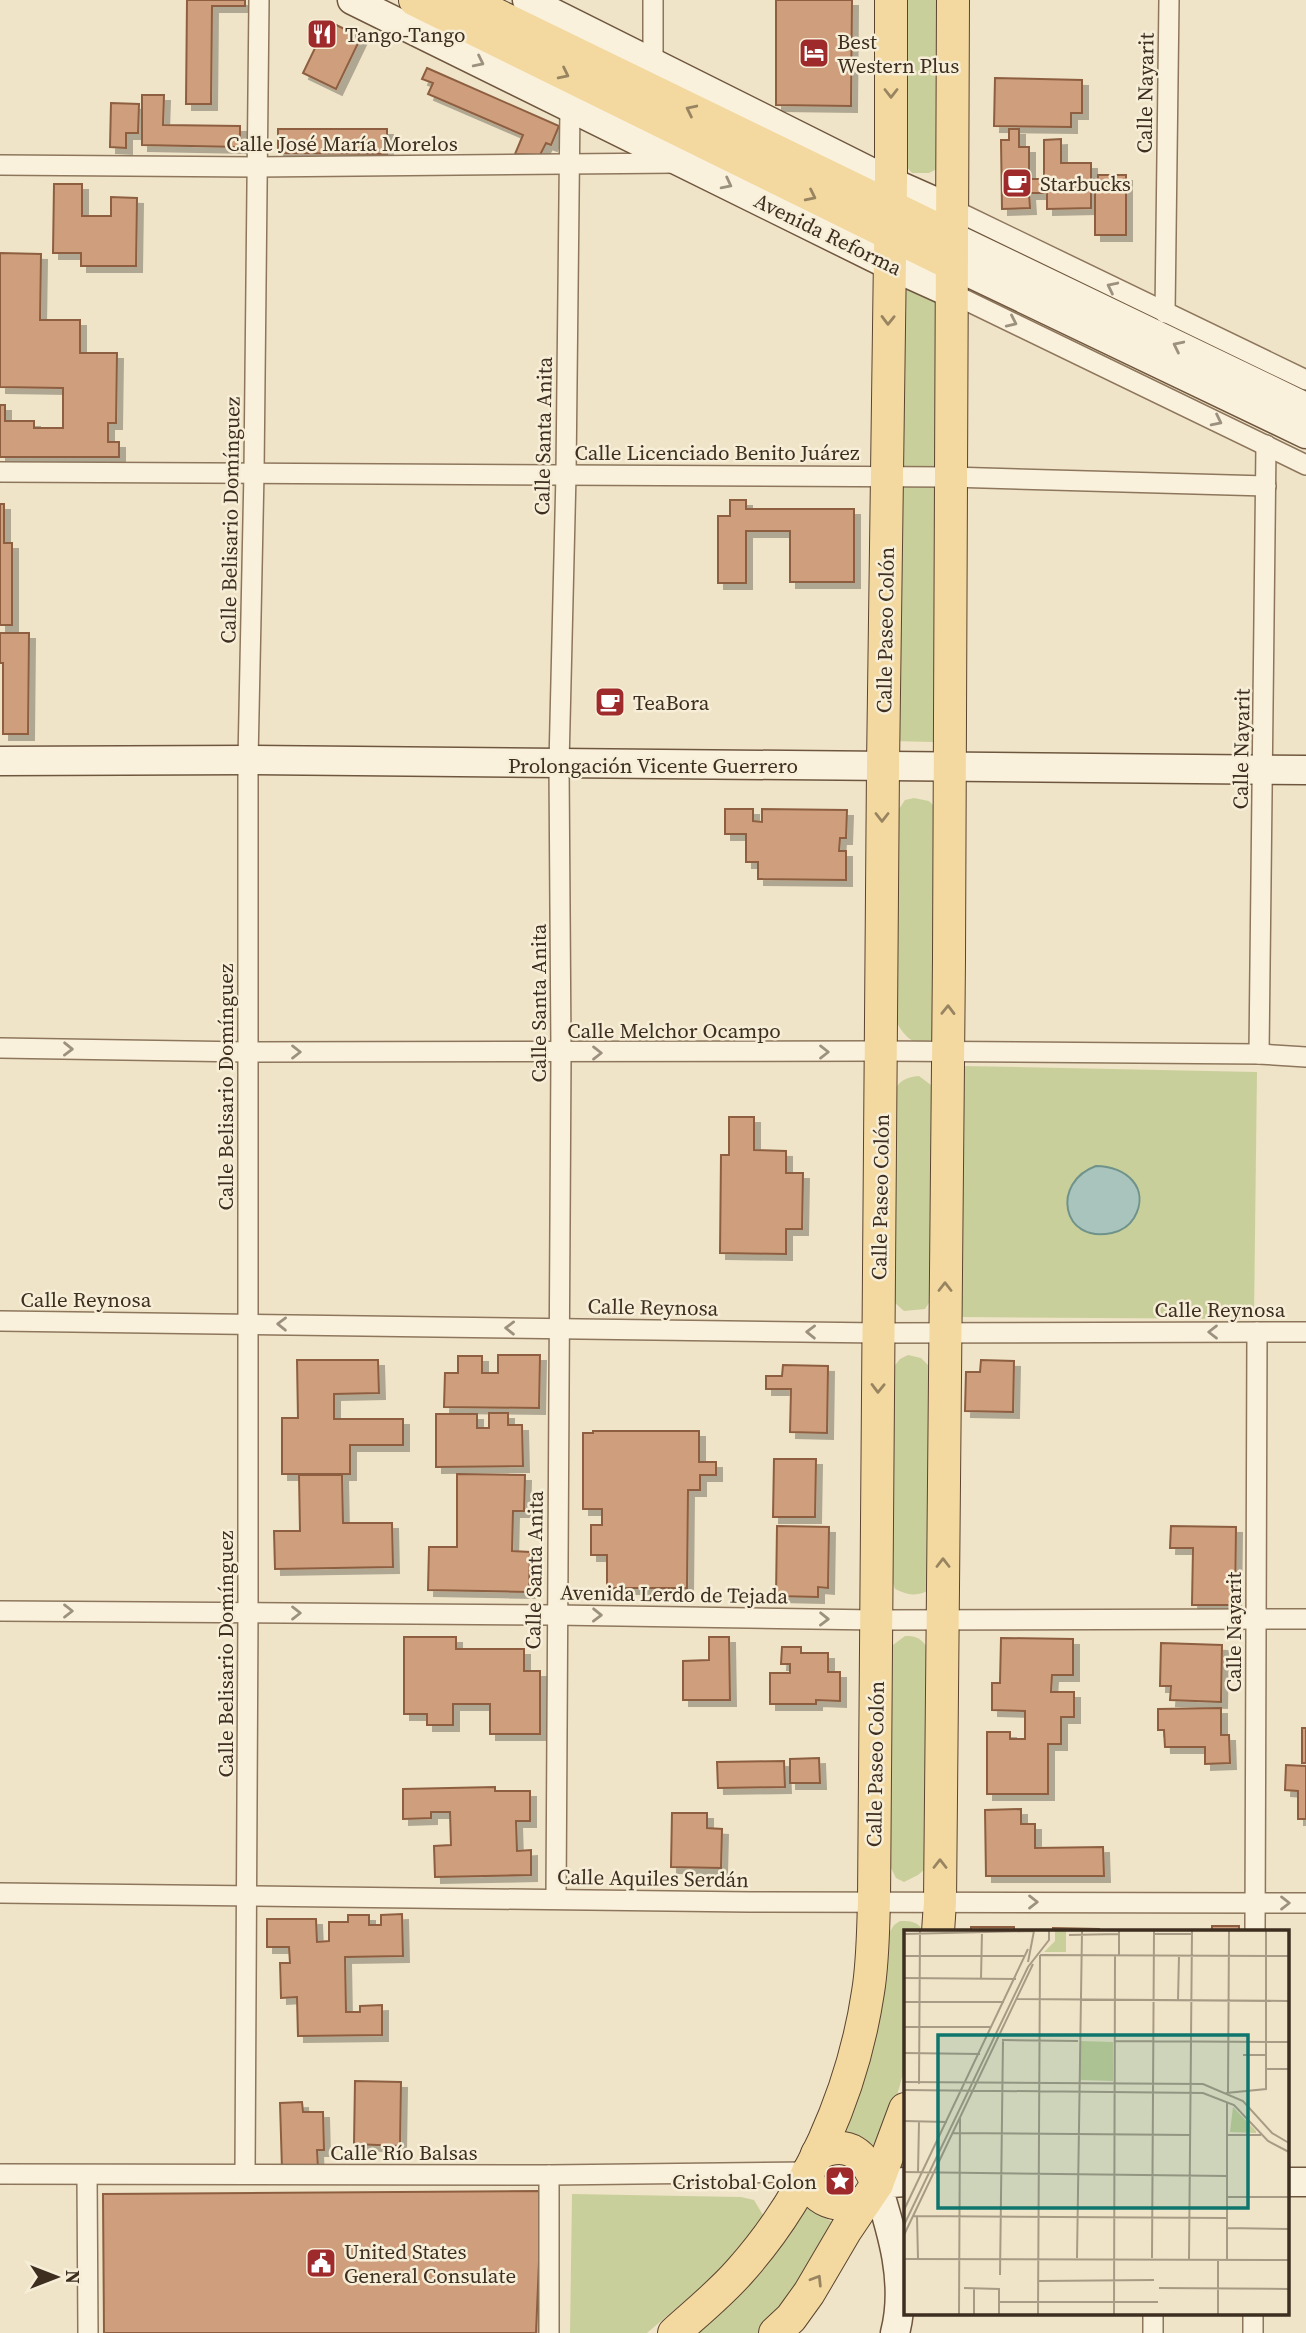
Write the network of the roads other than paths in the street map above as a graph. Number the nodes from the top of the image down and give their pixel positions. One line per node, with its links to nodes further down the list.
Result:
1 (259, 0): 15 (street, Calle Belisario Domínguez)
2 (352, 0): 11 (street, Avenida Reforma, one-way to 11)
3 (415, 0): 16 (main road, Avenida Reforma, one-way to 16)
4 (466, 0): 16 (main road, Avenida Reforma, one-way to 4)
5 (527, 0): 10 (street, Avenida Reforma)
6 (653, 0): 10 (street)
7 (891, 0): 16 (main road, Calle Paseo Colón, one-way to 16)
8 (953, 0): 17 (main road)
9 (1169, 0): 18 (street, Calle Nayarit)
10 (653, 64): 16 (street, Avenida Reforma)
11 (570, 107): 12 (street, Avenida Reforma); 13 (street, Calle Santa Anita)
12 (685, 163): 13 (street, Calle José María Morelos); 16 (street, Avenida Reforma, one-way to 16)
13 (571, 164): 15 (street, Calle José María Morelos); 26 (street, Calle Santa Anita)
14 (0, 165): 15 (street, Calle José María Morelos)
15 (256, 167): 25 (street, Calle Belisario Domínguez)
16 (890, 223): 17 (main road, Avenida Reforma); 17 (street, Avenida Reforma); 27 (main road, Calle Paseo Colón, one-way to 27)
17 (951, 250): 18 (street, Avenida Reforma, one-way to 17); 20 (street, Avenida Reforma, one-way to 17); 21 (street, Avenida Reforma); 22 (street, Avenida Reforma, one-way to 22); 28 (main road)
18 (1165, 313): 19 (street, Avenida Reforma)
19 (1306, 380)
20 (1306, 407)
21 (1306, 434)
22 (1266, 445): 23 (street, Avenida Reforma); 29 (street, Calle Nayarit)
23 (1306, 464)
24 (0, 472): 25 (street, Calle Licenciado Benito Juárez)
25 (254, 472): 26 (street, Calle Licenciado Benito Juárez); 30 (street, Calle Belisario Domínguez)
26 (566, 474): 27 (street, Calle Licenciado Benito Juárez); 32 (street, Calle Santa Anita)
27 (887, 476): 28 (street, Calle Licenciado Benito Juárez); 33 (main road, Calle Paseo Colón)
28 (950, 477): 29 (street, Calle Licenciado Benito Juárez); 34 (main road)
29 (1266, 486): 35 (street, Calle Nayarit)
30 (248, 760): 31 (street, Prolongación Vicente Guerrero); 32 (street, Prolongación Vicente Guerrero); 39 (street, Calle Belisario Domínguez)
31 (0, 761)
32 (559, 764): 33 (street, Prolongación Vicente Guerrero); 40 (street, Calle Santa Anita)
33 (883, 766): 34 (street, Prolongación Vicente Guerrero); 38 (main road, Calle Paseo Colón, one-way to 38)
34 (949, 766): 35 (street, Prolongación Vicente Guerrero); 41 (main road, one-way to 34)
35 (1264, 770): 36 (street, Prolongación Vicente Guerrero); 42 (street, Calle Nayarit)
36 (1306, 770)
37 (0, 1048): 39 (street, Calle Melchor Ocampo, one-way to 39)
38 (882, 1051): 40 (street, Calle Melchor Ocampo, one-way to 38); 41 (street, Calle Melchor Ocampo); 50 (main road, Calle Paseo Colón)
39 (248, 1052): 40 (street, Calle Melchor Ocampo, one-way to 40); 45 (street, Calle Belisario Domínguez)
40 (561, 1053): 46 (street, Calle Santa Anita)
41 (947, 1054): 42 (street, Calle Melchor Ocampo); 47 (main road, one-way to 41)
42 (1259, 1054): 43 (street, Calle Melchor Ocampo)
43 (1306, 1056)
44 (0, 1321): 45 (street, Calle Reynosa)
45 (248, 1323): 46 (street, Calle Reynosa, one-way to 45); 52 (street, Calle Belisario Domínguez)
46 (560, 1329): 50 (street, Calle Reynosa, one-way to 46); 53 (street, Calle Santa Anita)
47 (945, 1332): 48 (street, Calle Reynosa, one-way to 47); 50 (street, Calle Reynosa); 57 (main road, one-way to 47)
48 (1257, 1332): 49 (street, Calle Reynosa); 54 (street, Calle Nayarit)
49 (1306, 1332)
50 (879, 1333): 56 (main road, Calle Paseo Colón, one-way to 56)
51 (0, 1611): 52 (street, Avenida Lerdo de Tejada, one-way to 52)
52 (248, 1612): 53 (street, Avenida Lerdo de Tejada, one-way to 53); 59 (street, Calle Belisario Domínguez)
53 (556, 1615): 56 (street, Avenida Lerdo de Tejada, one-way to 56); 60 (street, Calle Santa Anita)
54 (1256, 1619): 55 (street, Avenida Lerdo de Tejada); 57 (street, Avenida Lerdo de Tejada); 62 (street, Calle Nayarit)
55 (1306, 1619)
56 (876, 1620): 57 (street, Avenida Lerdo de Tejada); 61 (main road, Calle Paseo Colón)
57 (943, 1620): 64 (main road, one-way to 57)
58 (0, 1893): 59 (street, Calle Aquiles Serdán)
59 (246, 1895): 60 (street, Calle Aquiles Serdán); 69 (street, Calle Belisario Domínguez)
60 (556, 1899): 61 (street, Calle Aquiles Serdán)
61 (874, 1901): 64 (street, Calle Aquiles Serdán); 67 (main road, Calle Paseo Colón)
62 (1255, 1903): 63 (street, Calle Aquiles Serdán, one-way to 63); 64 (street, Calle Aquiles Serdán, one-way to 62); 65 (street, Calle Nayarit)
63 (1306, 1903)
64 (939, 1917)
65 (1255, 1930)
66 (904, 2112): 74 (main road)
67 (813, 2163): 71 (street, Calle Río Balsas); 74 (main road); 74 (main road); 77 (main road, Calle Paseo Colón)
68 (0, 2174): 70 (street, Calle Río Balsas)
69 (244, 2174): 70 (street, Calle Río Balsas); 71 (street, Calle Río Balsas)
70 (87, 2175): 75 (street)
71 (549, 2175): 76 (street)
72 (1288, 2182): 73 (street)
73 (1306, 2182)
74 (882, 2189): 78 (main road, one-way to 74); 79 (street)
75 (88, 2333)
76 (550, 2333)
77 (674, 2333)
78 (775, 2333)
79 (895, 2333)

